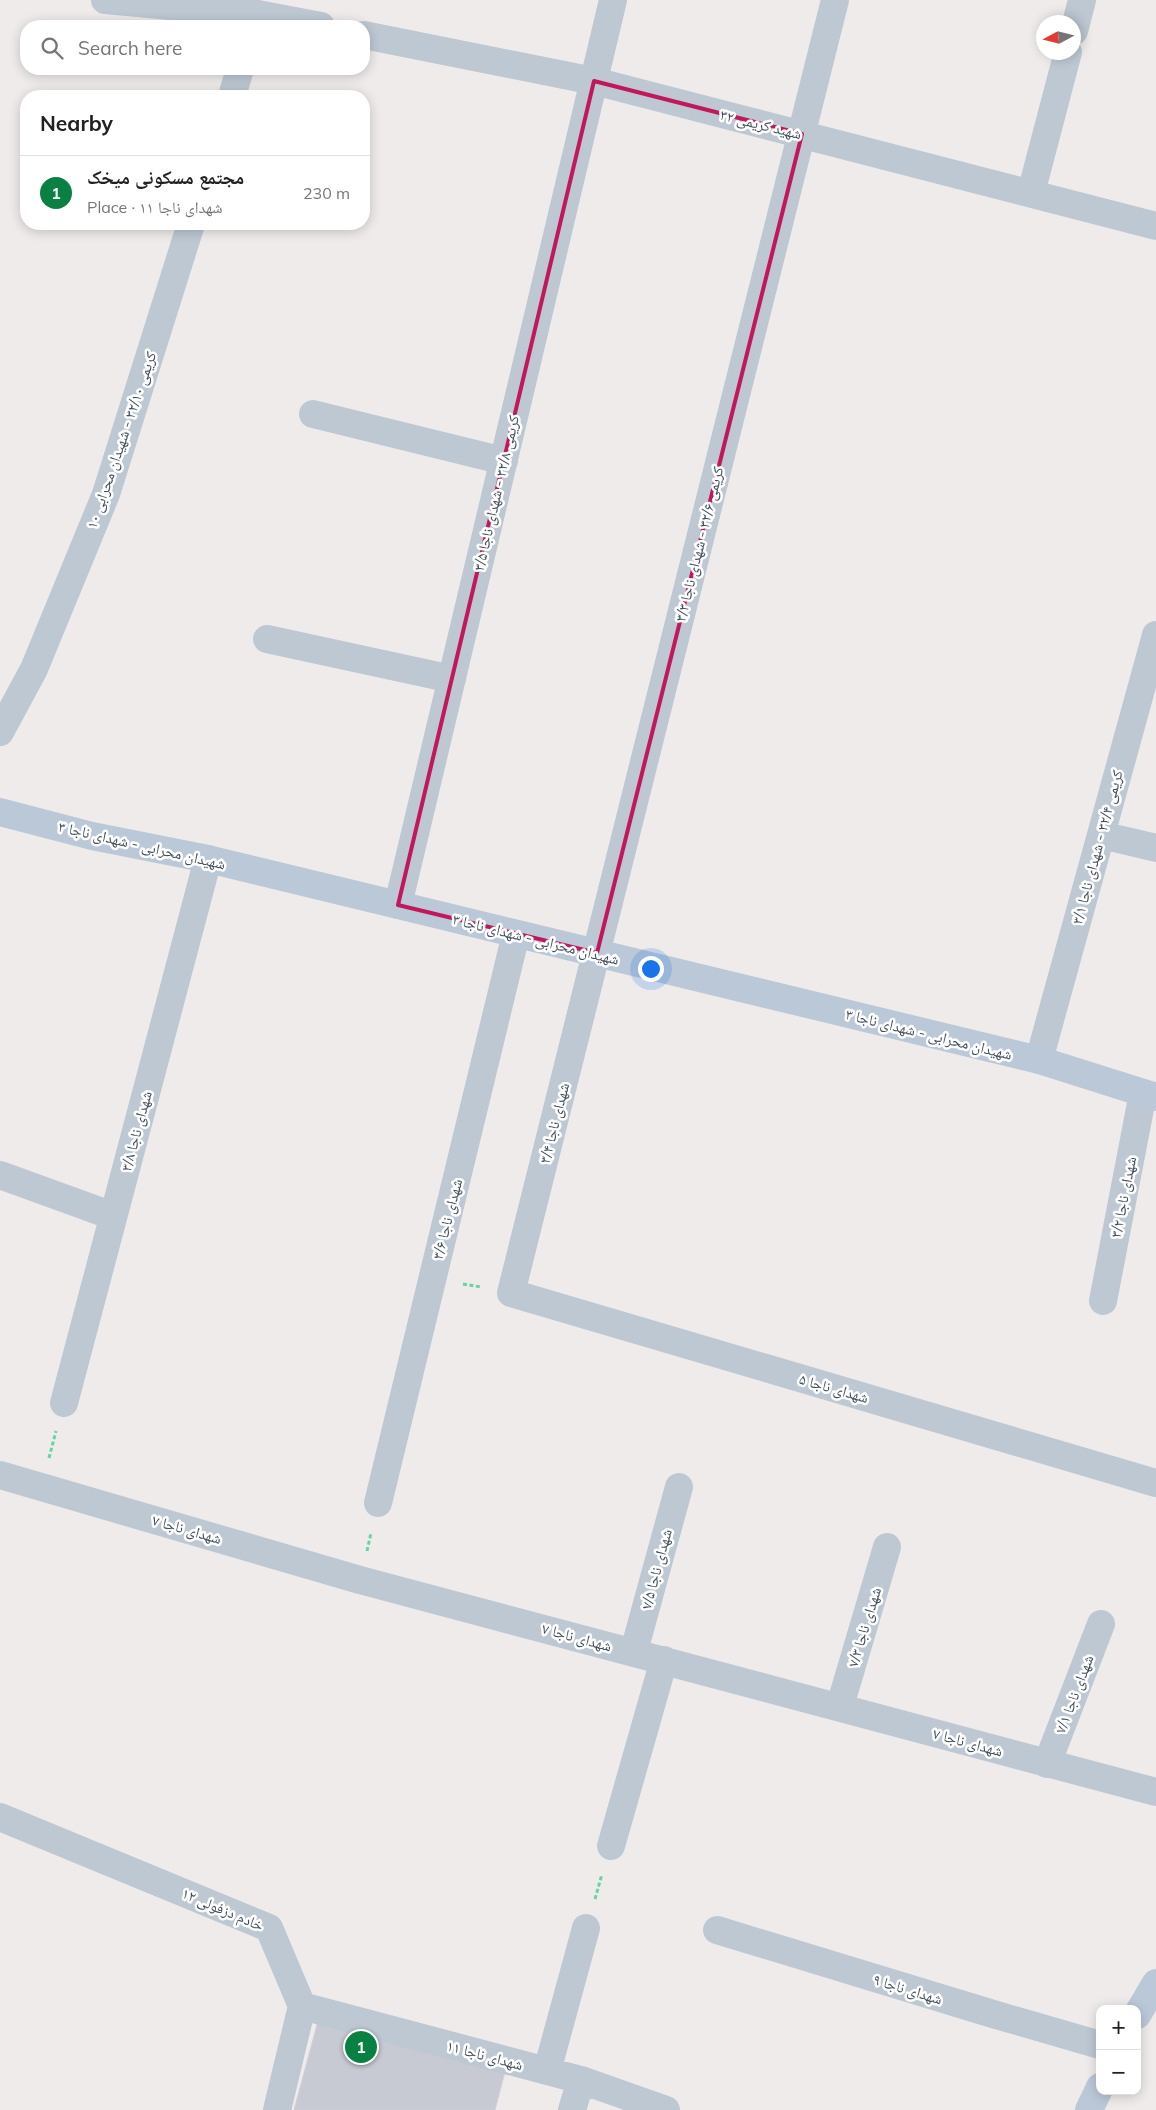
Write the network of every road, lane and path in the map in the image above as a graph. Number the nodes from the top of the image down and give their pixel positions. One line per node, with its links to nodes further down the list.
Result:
1 (105, 0): 5 (street)
2 (612, 0): 11 (street, کریمی ۳۲/۸ - شهدای ناجا ۳/۵)
3 (835, 0): 13 (street, کریمی ۳۲/۶ - شهدای ناجا ۳/۳)
4 (1082, 0): 6 (street)
5 (257, 13): 7 (street)
6 (1078, 15)
7 (291, 20)
8 (370, 36): 11 (street, شهید کریمی ۳۲)
9 (1066, 60): 14 (street)
10 (238, 75): 12 (street)
11 (594, 81): 13 (street, شهید کریمی ۳۲); 18 (street, کریمی ۳۲/۸ - شهدای ناجا ۳/۵)
12 (234, 90)
13 (802, 134): 14 (street, شهید کریمی ۳۲); 30 (street, کریمی ۳۲/۶ - شهدای ناجا ۳/۳)
14 (1031, 193): 15 (street, شهید کریمی ۳۲)
15 (1156, 226)
16 (190, 230): 23 (street, کریمی ۳۲/۱۰ - شهیدان محرابی ۱۰)
17 (313, 414): 18 (street)
18 (504, 461): 21 (street, کریمی ۳۲/۸ - شهدای ناجا ۳/۵)
19 (1156, 634): 22 (street, کریمی ۳۲/۴ - شهدای ناجا ۳/۱)
20 (267, 639): 21 (street)
21 (452, 679): 28 (street, کریمی ۳۲/۸ - شهدای ناجا ۳/۵)
22 (1145, 717): 25 (street, کریمی ۳۲/۴ - شهدای ناجا ۳/۱)
23 (0, 732)
24 (0, 812): 27 (street, شهیدان محرابی - شهدای ناجا ۳)
25 (1101, 835): 26 (street); 31 (street, کریمی ۳۲/۴ - شهدای ناجا ۳/۱)
26 (1156, 848)
27 (208, 859): 28 (street, شهیدان محرابی - شهدای ناجا ۳); 34 (street, شهدای ناجا ۳/۸)
28 (398, 905): 29 (street, شهیدان محرابی - شهدای ناجا ۳)
29 (516, 934): 30 (street, شهیدان محرابی - شهدای ناجا ۳); 35 (street, شهدای ناجا ۳/۶)
30 (597, 954): 31 (street, شهیدان محرابی - شهدای ناجا ۳); 36 (street, شهدای ناجا ۳/۴)
31 (1039, 1060): 32 (street, شهیدان محرابی - شهدای ناجا ۳)
32 (1149, 1095): 37 (street, شهدای ناجا ۳/۲)
33 (0, 1175): 34 (street)
34 (113, 1216): 38 (street, شهدای ناجا ۳/۸)
35 (433, 1278): 36 (path); 43 (street, شهدای ناجا ۳/۶)
36 (511, 1293): 40 (street, شهدای ناجا ۵)
37 (1103, 1301)
38 (64, 1403): 41 (path)
39 (0, 1475): 41 (street, شهدای ناجا ۷)
40 (1156, 1482)
41 (42, 1486): 45 (street, شهدای ناجا ۷)
42 (679, 1487): 47 (street, شهدای ناجا ۷/۵)
43 (378, 1503): 45 (path)
44 (887, 1547): 49 (street, شهدای ناجا ۷/۳)
45 (360, 1580): 47 (street, شهدای ناجا ۷)
46 (1102, 1624): 50 (street, شهدای ناجا ۷/۱)
47 (634, 1651): 48 (street, شهدای ناجا ۷)
48 (664, 1660): 49 (street, شهدای ناجا ۷); 53 (street)
49 (840, 1706): 50 (street, شهدای ناجا ۷)
50 (1047, 1764): 51 (street, شهدای ناجا ۷)
51 (1156, 1792)
52 (0, 1817): 57 (street, خادم دزفولی ۱۲)
53 (611, 1846): 54 (path)
54 (586, 1928): 60 (street)
55 (717, 1930): 59 (street, شهدای ناجا ۹)
56 (1156, 1983): 58 (street)
57 (302, 2006): 60 (street, شهدای ناجا ۱۱); 63 (street)
58 (1141, 2008)
59 (1096, 2044)
60 (547, 2071): 61 (street, شهدای ناجا ۱۱)
61 (581, 2080): 64 (street); 65 (street, شهدای ناجا ۱۱)
62 (1096, 2095): 66 (street)
63 (277, 2110)
64 (572, 2110)
65 (666, 2110)
66 (1089, 2110)

